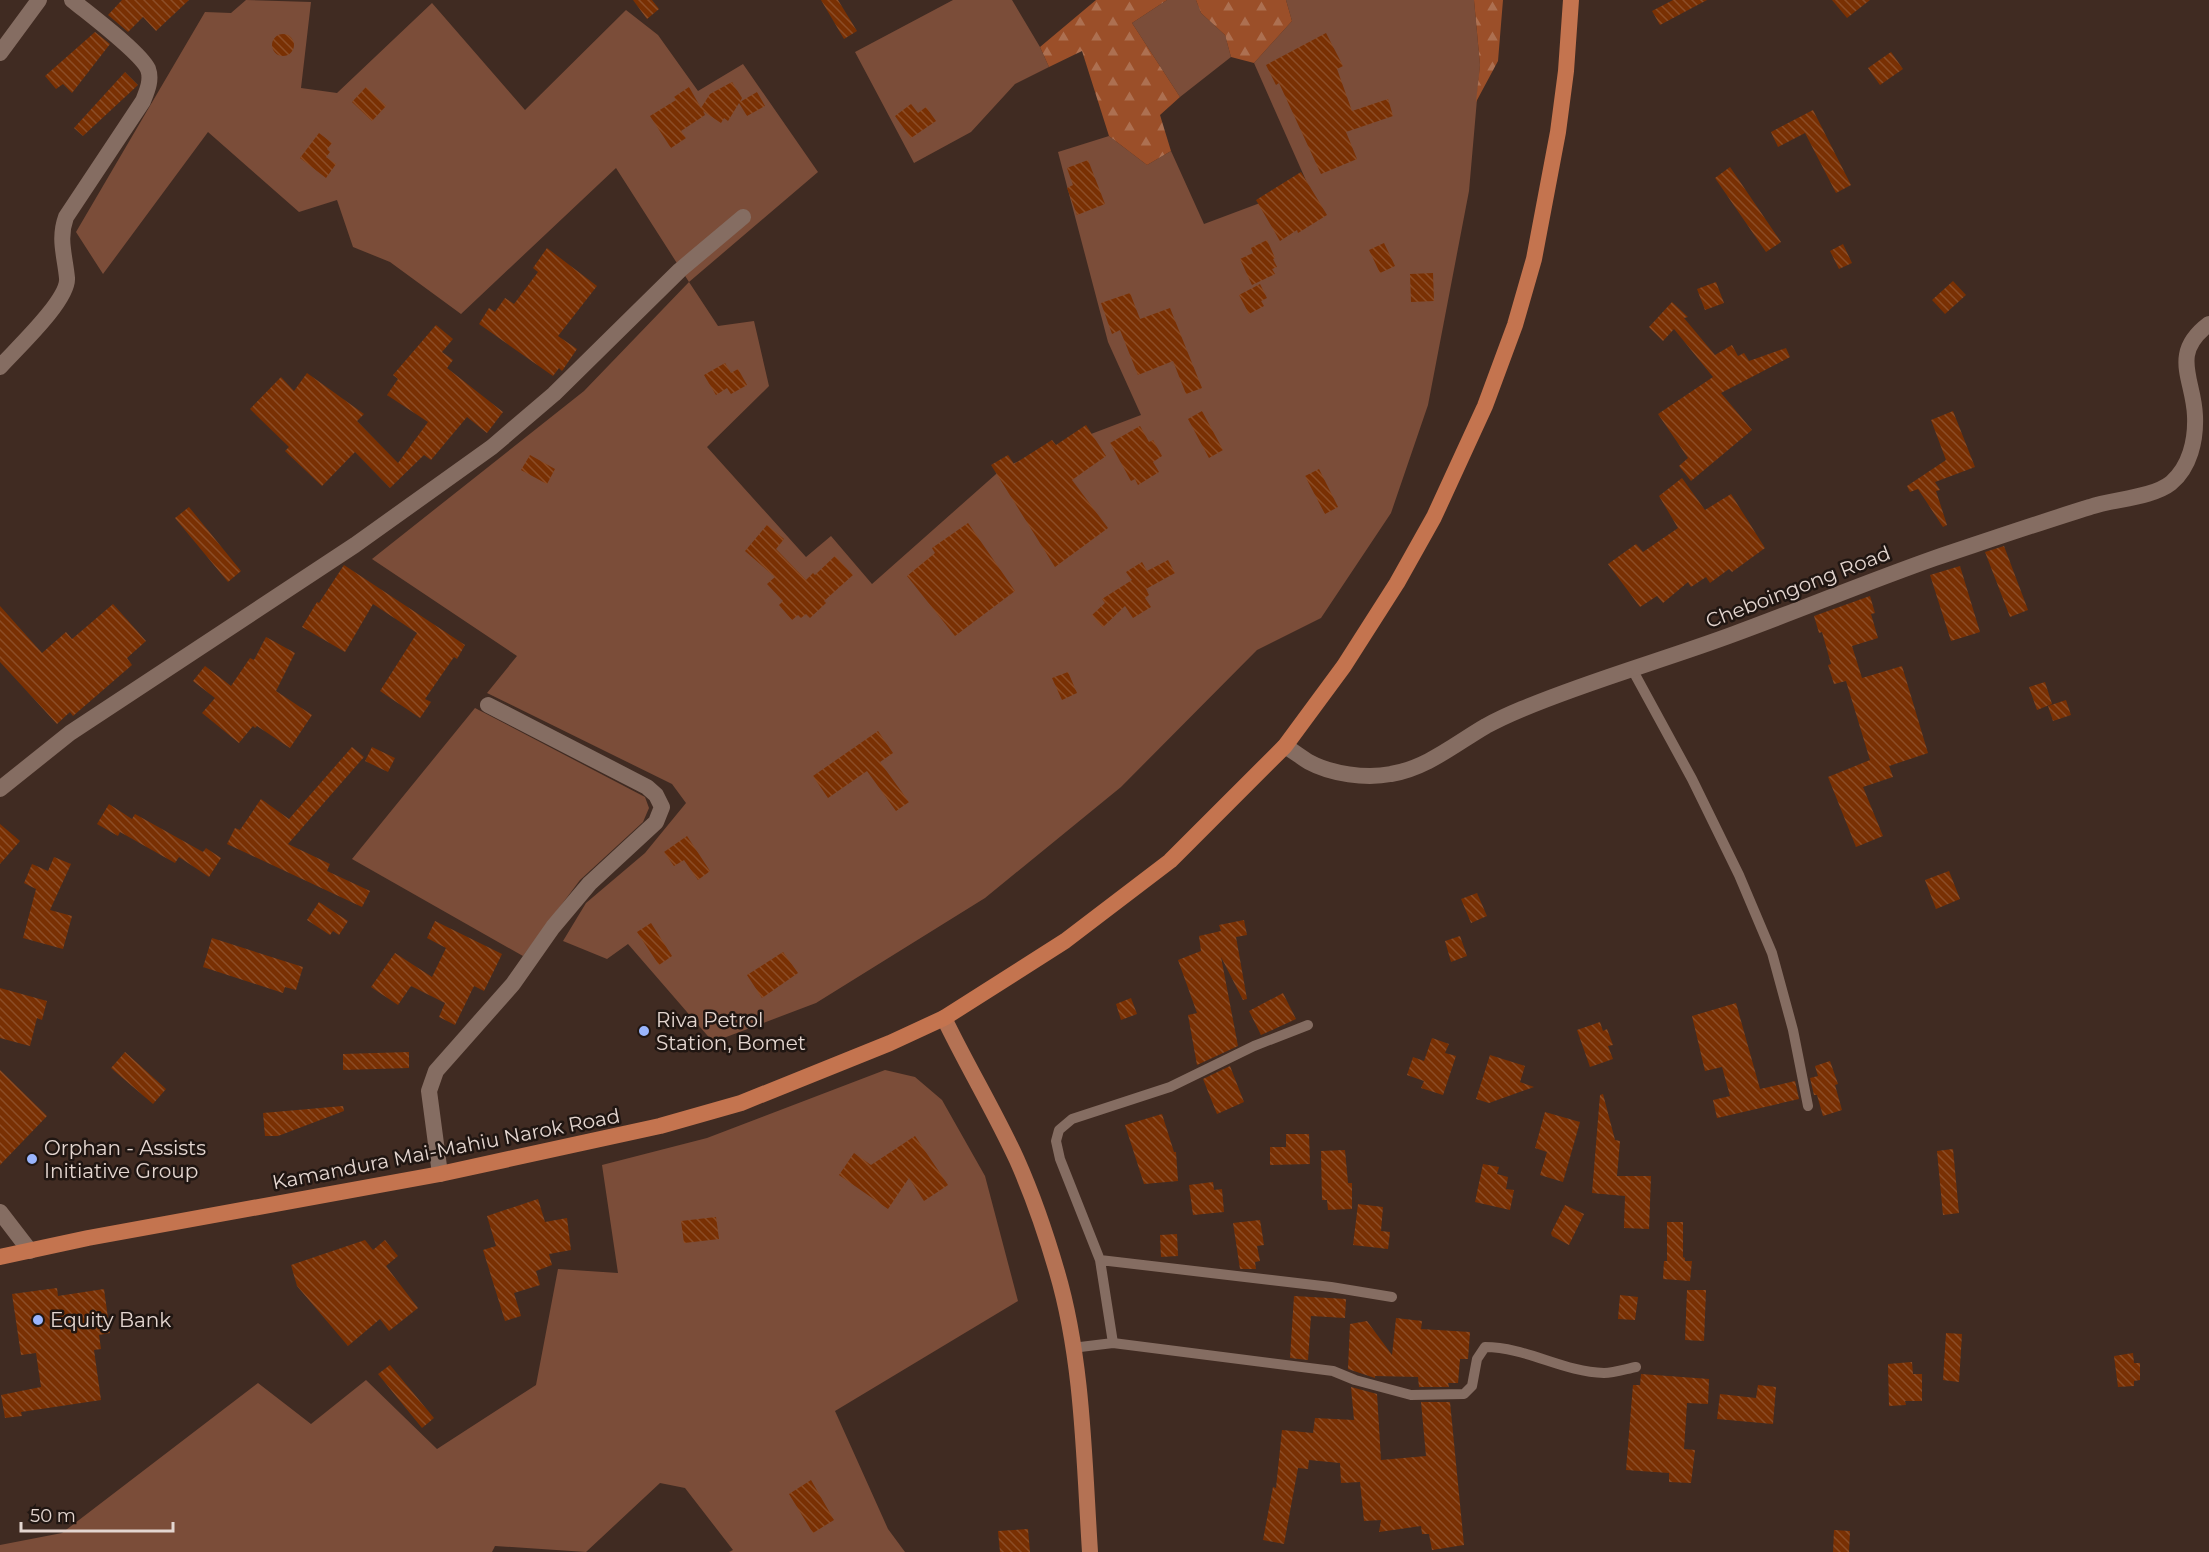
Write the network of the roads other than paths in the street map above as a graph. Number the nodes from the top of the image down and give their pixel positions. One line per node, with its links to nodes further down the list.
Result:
1 (39, 0): 4 (street)
2 (72, 0): 7 (street)
3 (1570, 0): 10 (highway, Kamandura Mai-Mahiu Narok Road)
4 (0, 53)
5 (743, 217): 11 (street)
6 (2209, 324): 8 (street, Cheboingong Road)
7 (0, 367)
8 (1632, 669): 10 (street, Cheboingong Road); 14 (lane)
9 (488, 705): 15 (street)
10 (1286, 746): 12 (highway, Kamandura Mai-Mahiu Narok Road)
11 (0, 789)
12 (944, 1018): 15 (highway, Kamandura Mai-Mahiu Narok Road); 22 (main road)
13 (1308, 1025): 19 (lane)
14 (1808, 1106)
15 (440, 1174): 17 (highway, Kamandura Mai-Mahiu Narok Road)
16 (0, 1212): 17 (street)
17 (30, 1251): 18 (highway, Kamandura Mai-Mahiu Narok Road)
18 (0, 1257)
19 (1100, 1260): 20 (lane); 21 (lane)
20 (1392, 1297)
21 (1113, 1343): 22 (lane); 23 (lane)
22 (1072, 1348): 24 (main road)
23 (1636, 1367)
24 (1090, 1552)

